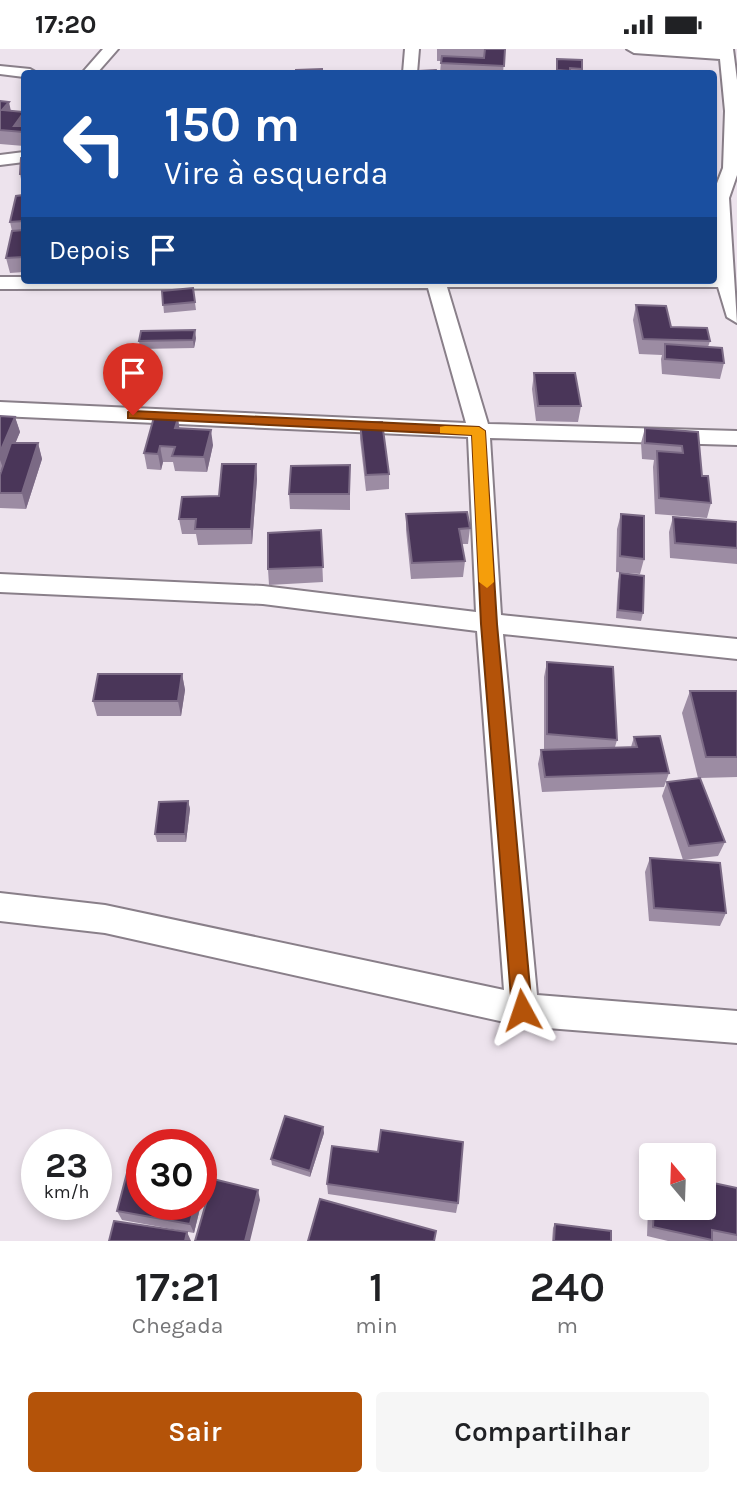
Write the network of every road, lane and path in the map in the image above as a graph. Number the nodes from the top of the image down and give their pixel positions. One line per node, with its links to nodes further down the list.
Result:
1 (111, 49): 5 (street)
2 (412, 49): 6 (street)
3 (634, 49): 4 (street)
4 (727, 52): 9 (street)
5 (92, 70)
6 (410, 70)
7 (0, 71): 8 (street)
8 (21, 72)
9 (722, 92): 10 (street)
10 (735, 111): 15 (street)
11 (0, 153): 12 (street)
12 (21, 157)
13 (21, 157): 14 (street)
14 (0, 159)
15 (734, 168): 17 (street)
16 (717, 281): 17 (street)
17 (726, 281): 21 (street)
18 (0, 283): 19 (street)
19 (21, 283)
20 (436, 284): 23 (street)
21 (737, 317)
22 (0, 409): 23 (street)
23 (479, 431): 24 (street); 26 (street)
24 (737, 438)
25 (0, 583): 26 (street)
26 (489, 624): 27 (street); 29 (street)
27 (737, 649)
28 (0, 907): 29 (street)
29 (522, 1010): 30 (street)
30 (737, 1027)

